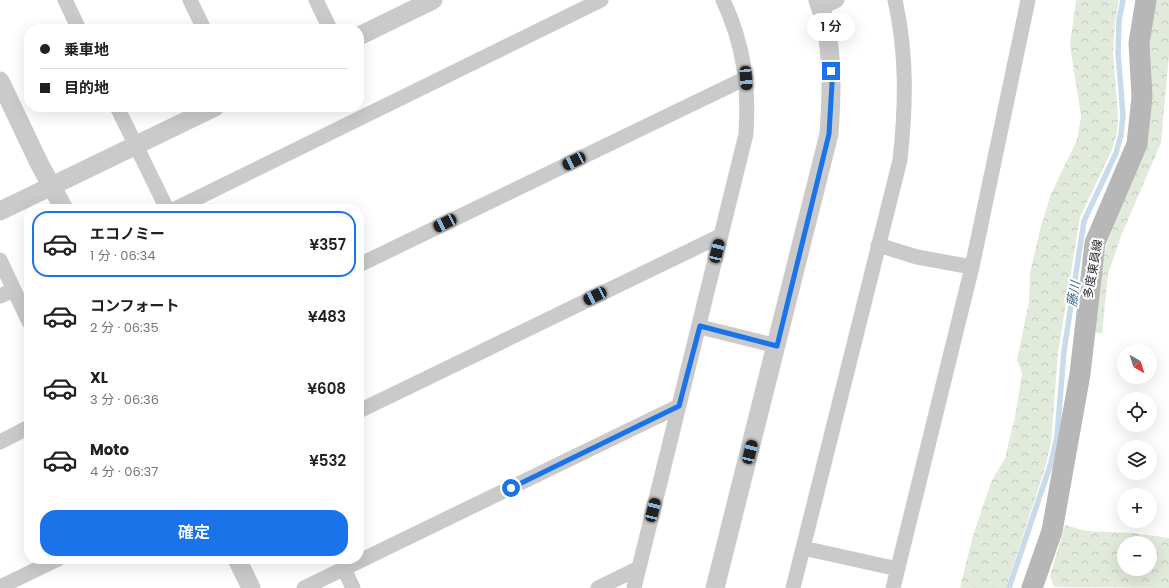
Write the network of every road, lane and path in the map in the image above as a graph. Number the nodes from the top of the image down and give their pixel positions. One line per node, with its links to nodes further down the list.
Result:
1 (65, 0): 11 (street)
2 (190, 0): 12 (street)
3 (316, 0): 13 (street)
4 (433, 0): 14 (street)
5 (601, 0): 23 (street)
6 (723, 0): 15 (street)
7 (894, 0): 26 (street)
8 (1028, 0): 29 (street)
9 (1146, 0): 56 (main road, 多度東員線)
10 (826, 3): 34 (street)
11 (77, 24)
12 (202, 24)
13 (328, 24)
14 (364, 34)
15 (746, 78): 25 (street); 28 (street)
16 (0, 81): 20 (street)
17 (120, 112): 19 (street)
18 (205, 112): 19 (street)
19 (136, 145): 20 (street); 22 (street)
20 (53, 186): 21 (street); 24 (street)
21 (62, 204)
22 (165, 204)
23 (184, 204)
24 (0, 211)
25 (720, 236): 33 (street); 36 (street)
26 (878, 245): 29 (street); 39 (street)
27 (0, 260): 30 (street)
28 (364, 263)
29 (972, 267): 46 (street)
30 (14, 290): 31 (street); 32 (street)
31 (0, 296)
32 (24, 311)
33 (700, 326): 34 (street); 35 (street)
34 (777, 346): 53 (street)
35 (679, 406): 40 (street); 44 (street)
36 (364, 409)
37 (24, 430): 38 (street)
38 (0, 442)
39 (803, 548): 46 (street); 54 (street)
40 (364, 559)
41 (48, 564): 47 (street)
42 (239, 564): 48 (street)
43 (354, 564): 45 (street)
44 (639, 568): 51 (street); 52 (street)
45 (344, 569): 49 (street); 50 (street)
46 (898, 569): 55 (street)
47 (0, 587)
48 (251, 588)
49 (304, 588)
50 (353, 588)
51 (598, 588)
52 (634, 588)
53 (715, 588)
54 (793, 588)
55 (893, 588)
56 (1032, 588)

